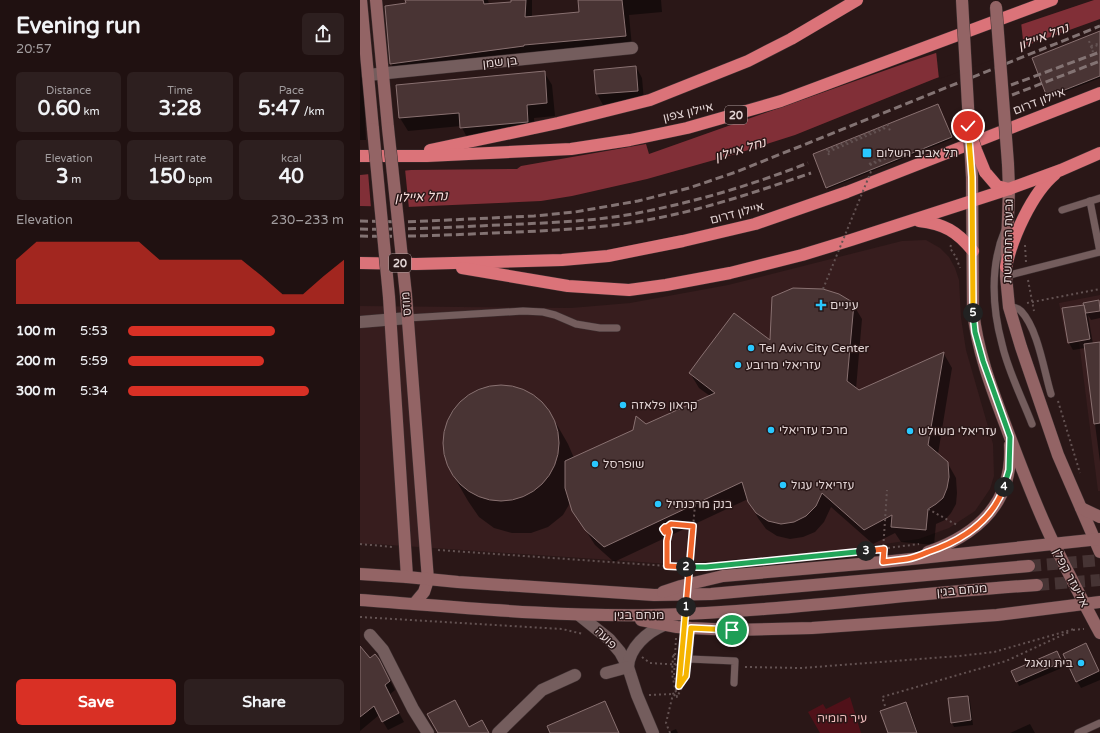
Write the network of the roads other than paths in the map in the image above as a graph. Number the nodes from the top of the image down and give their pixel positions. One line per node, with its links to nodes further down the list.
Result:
1 (361, 0): 9 (main road, מוזס)
2 (376, 0): 8 (main road, מוזס)
3 (857, 0): 14 (highway)
4 (962, 0): 11 (main road, bridge)
5 (1052, 0): 14 (highway, איילון צפון / 20)
6 (995, 2): 16 (main road, גבעת התחמושת, bridge)
7 (632, 48): 8 (street, בן שמן)
8 (382, 73): 9 (street, בן שמן); 29 (main road, מוזס, bridge)
9 (368, 75): 30 (main road, מוזס, bridge)
10 (1100, 93): 26 (highway, איילון דרום / 20)
11 (968, 126): 16 (highway, bridge); 19 (main road, bridge)
12 (1100, 153): 15 (highway)
13 (360, 156): 14 (highway, איילון צפון / 20)
14 (403, 156)
15 (1061, 170): 16 (highway); 27 (highway)
16 (1009, 190): 19 (highway); 22 (main road, גבעת התחמושת)
17 (1100, 198): 18 (lane)
18 (1090, 201): 20 (lane); 24 (lane)
19 (972, 202): 21 (highway); 23 (main road)
20 (1062, 210)
21 (911, 221): 23 (highway); 26 (highway)
22 (1007, 224): 27 (main road, גבעת התחמושת); 34 (lane)
23 (973, 251): 35 (main road)
24 (1100, 252): 27 (lane)
25 (360, 263): 26 (highway, איילון דרום / 20)
26 (432, 263)
27 (1006, 272): 28 (main road, גבעת התחמושת)
28 (1009, 307): 33 (lane); 36 (main road, גבעת התחמושת)
29 (408, 318): 30 (street); 32 (lane); 45 (main road, מוזס)
30 (390, 319): 31 (street); 44 (main road, מוזס)
31 (362, 321)
32 (617, 328)
33 (1051, 394)
34 (1032, 424)
35 (1010, 437): 39 (main road); 41 (main road)
36 (1081, 508): 37 (main road); 38 (main road, גבעת התחמושת)
37 (1100, 517)
38 (1097, 539): 39 (main road); 40 (main road)
39 (1054, 543): 41 (main road); 51 (main road, אליעזר קפלן)
40 (1100, 552)
41 (909, 559): 47 (main road)
42 (1029, 566): 47 (main road, מנחם בגין)
43 (360, 574): 44 (main road, מנחם בגין)
44 (407, 577): 45 (main road, מנחם בגין)
45 (428, 580): 47 (main road, מנחם בגין); 50 (main road, מוזס)
46 (1037, 584): 53 (main road, מנחם בגין)
47 (654, 595)
48 (360, 600): 50 (main road, מנחם בגין)
49 (1100, 602): 51 (main road)
50 (414, 604): 52 (main road, מנחם בגין)
51 (1085, 604): 55 (main road); 56 (main road, אליעזר קפלן)
52 (579, 615): 53 (main road, מנחם בגין); 58 (street, פועה)
53 (614, 615): 54 (main road)
54 (664, 625): 55 (main road); 58 (street, פועה)
55 (691, 628): 61 (lane)
56 (1094, 633)
57 (370, 635): 63 (street)
58 (628, 667): 59 (street); 65 (street, פועה)
59 (606, 674)
60 (575, 675): 64 (street)
61 (734, 683)
62 (1100, 723): 66 (lane)
63 (428, 733)
64 (498, 733)
65 (653, 733)
66 (1078, 733)

